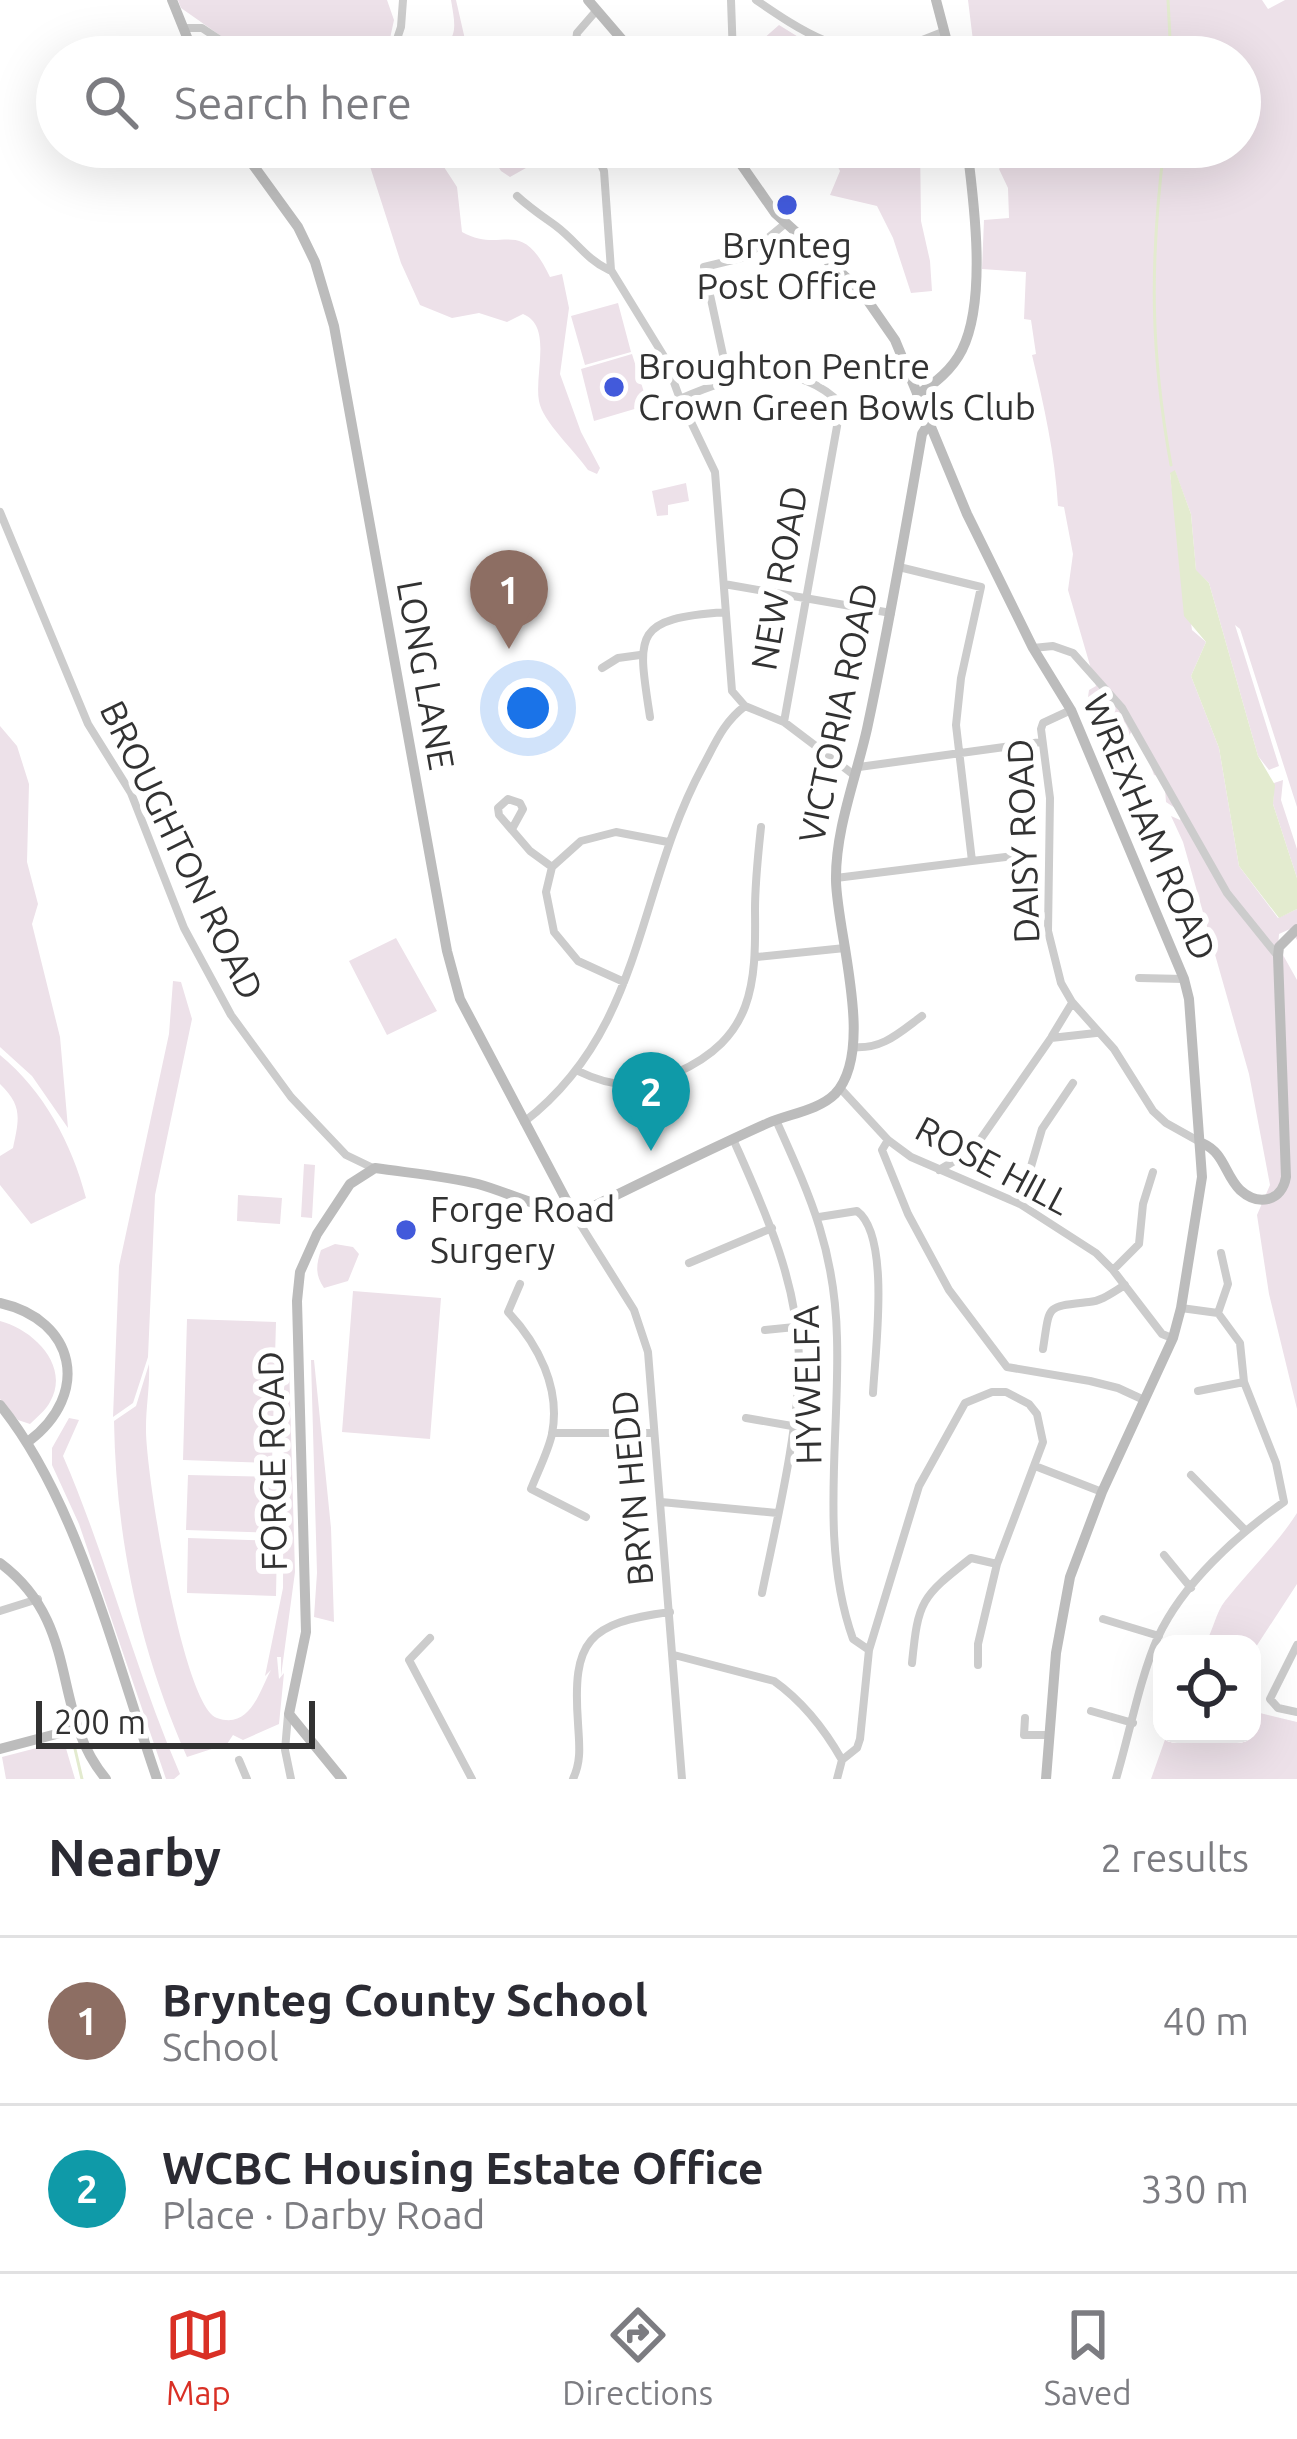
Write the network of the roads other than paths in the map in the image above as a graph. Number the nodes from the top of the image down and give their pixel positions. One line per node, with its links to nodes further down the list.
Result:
1 (172, 0): 7 (street)
2 (403, 0): 11 (street)
3 (731, 0): 14 (street)
4 (756, 0): 15 (street)
5 (936, 0): 8 (street)
6 (591, 3): 12 (street); 13 (street)
7 (183, 28): 9 (street); 10 (street)
8 (943, 32): 16 (street); 17 (street)
9 (186, 36)
10 (214, 36)
11 (398, 36)
12 (577, 36)
13 (620, 36)
14 (733, 36)
15 (810, 36)
16 (933, 36)
17 (944, 36)
18 (255, 168): 68 (street, LONG LANE)
19 (603, 168): 24 (street)
20 (743, 168): 23 (street, WREXHAM ROAD)
21 (968, 168): 26 (street)
22 (517, 196): 24 (street)
23 (786, 223): 25 (street); 26 (street, WREXHAM ROAD)
24 (611, 271): 27 (street)
25 (728, 378): 27 (street, NEW ROAD); 32 (street, NEW ROAD)
26 (916, 395): 28 (street, WREXHAM ROAD)
27 (680, 399): 31 (street)
28 (929, 423): 30 (street, VICTORIA ROAD); 35 (street, WREXHAM ROAD)
29 (0, 512): 72 (street, BROUGHTON ROAD)
30 (899, 567): 34 (street, VICTORIA ROAD); 43 (street)
31 (724, 584): 32 (street); 33 (street)
32 (807, 599): 34 (street); 41 (street, NEW ROAD)
33 (725, 612): 36 (street); 38 (street)
34 (892, 613): 44 (street, VICTORIA ROAD)
35 (1033, 648): 39 (street, WREXHAM ROAD); 54 (street)
36 (640, 655): 37 (street); 40 (street)
37 (602, 668)
38 (745, 706): 41 (street); 47 (street)
39 (1071, 710): 42 (street, DAISY ROAD); 57 (street, WREXHAM ROAD)
40 (650, 717)
41 (784, 722): 44 (street)
42 (1041, 742): 43 (street); 59 (street, DAISY ROAD)
43 (961, 755): 44 (street); 49 (street)
44 (858, 772): 51 (street, VICTORIA ROAD)
45 (761, 826): 55 (street)
46 (512, 830): 50 (street)
47 (668, 842): 50 (street); 58 (street)
48 (1014, 856): 49 (street)
49 (972, 861): 51 (street)
50 (552, 867): 58 (street)
51 (836, 878): 53 (street, VICTORIA ROAD)
52 (1297, 929): 54 (street)
53 (847, 948): 55 (street); 63 (street, VICTORIA ROAD)
54 (1278, 956): 71 (street)
55 (757, 957): 64 (street)
56 (1139, 978): 57 (street)
57 (1184, 979): 71 (street, WREXHAM ROAD)
58 (624, 982): 64 (street)
59 (1072, 1003): 61 (street, DAISY ROAD); 62 (street)
60 (922, 1016): 63 (street)
61 (1098, 1033): 62 (street); 71 (street, DAISY ROAD)
62 (1051, 1038): 74 (street)
63 (852, 1047): 66 (street, VICTORIA ROAD)
64 (578, 1071): 68 (street)
65 (1073, 1083): 77 (street)
66 (840, 1088): 67 (street); 70 (street, ROSE HILL)
67 (776, 1120): 69 (street); 79 (street, HYWELFA)
68 (523, 1122): 78 (street, LONG LANE)
69 (734, 1139): 78 (street); 80 (street)
70 (888, 1140): 74 (street, ROSE HILL); 96 (street)
71 (1202, 1143): 87 (street, WREXHAM ROAD)
72 (346, 1155): 73 (street, BROUGHTON ROAD); 76 (street)
73 (375, 1168): 76 (street, FORGE ROAD); 78 (street)
74 (939, 1170): 77 (street, ROSE HILL)
75 (1153, 1172): 83 (street)
76 (350, 1184): 130 (street, FORGE ROAD)
77 (1020, 1204): 83 (street, ROSE HILL)
78 (572, 1211): 101 (street, BRYN HEDD)
79 (819, 1217): 95 (street); 123 (street, HYWELFA)
80 (772, 1228): 82 (street); 89 (street)
81 (1221, 1252): 88 (street)
82 (689, 1263)
83 (1113, 1270): 85 (street, ROSE HILL)
84 (520, 1284): 100 (street)
85 (1125, 1285): 91 (street, ROSE HILL); 92 (street)
86 (0, 1303): 102 (street)
87 (1181, 1308): 88 (street); 91 (street, WREXHAM ROAD)
88 (1218, 1312): 93 (street)
89 (796, 1327): 90 (street); 99 (street)
90 (765, 1330)
91 (1173, 1338): 96 (street, WREXHAM ROAD)
92 (1043, 1349)
93 (1244, 1382): 94 (street); 109 (street)
94 (1198, 1391)
95 (873, 1393)
96 (1145, 1401): 105 (street, WREXHAM ROAD)
97 (0, 1406): 102 (street)
98 (746, 1418): 99 (street)
99 (792, 1426): 107 (street)
100 (552, 1433): 101 (street); 108 (street)
101 (654, 1433): 106 (street, BRYN HEDD)
102 (29, 1441): 141 (street)
103 (1035, 1466): 105 (street); 112 (street); 123 (street)
104 (1191, 1475): 109 (street)
105 (1102, 1492): 135 (street, WREXHAM ROAD)
106 (661, 1502): 107 (street); 117 (street, BRYN HEDD)
107 (778, 1513): 114 (street)
108 (586, 1517)
109 (1245, 1530): 113 (street)
110 (1165, 1555): 113 (street)
111 (0, 1563): 115 (street)
112 (997, 1564): 126 (street); 127 (street)
113 (1191, 1588): 120 (street)
114 (762, 1593)
115 (38, 1599): 116 (street); 133 (street)
116 (0, 1611)
117 (670, 1612): 124 (street, BRYN HEDD); 146 (street)
118 (1103, 1619): 119 (street)
119 (1156, 1635)
120 (1160, 1635)
121 (430, 1638): 145 (street)
122 (1297, 1645): 129 (street)
123 (869, 1650): 139 (street)
124 (674, 1655): 139 (street); 147 (street, BRYN HEDD)
125 (1153, 1656): 132 (street)
126 (913, 1663)
127 (978, 1665)
128 (1090, 1711): 132 (street)
129 (1297, 1712)
130 (289, 1714): 143 (street, FORGE ROAD); 144 (street)
131 (1024, 1718): 134 (street)
132 (1133, 1724): 150 (street)
133 (79, 1728): 136 (street); 140 (street)
134 (1024, 1735): 135 (street); 137 (street)
135 (1048, 1735): 149 (street, WREXHAM ROAD)
136 (0, 1749)
137 (1023, 1750)
138 (239, 1760): 142 (street)
139 (842, 1760): 148 (street)
140 (106, 1779)
141 (157, 1779)
142 (247, 1779)
143 (291, 1779)
144 (342, 1779)
145 (472, 1779)
146 (573, 1779)
147 (682, 1779)
148 (836, 1779)
149 (1046, 1779)
150 (1116, 1779)

